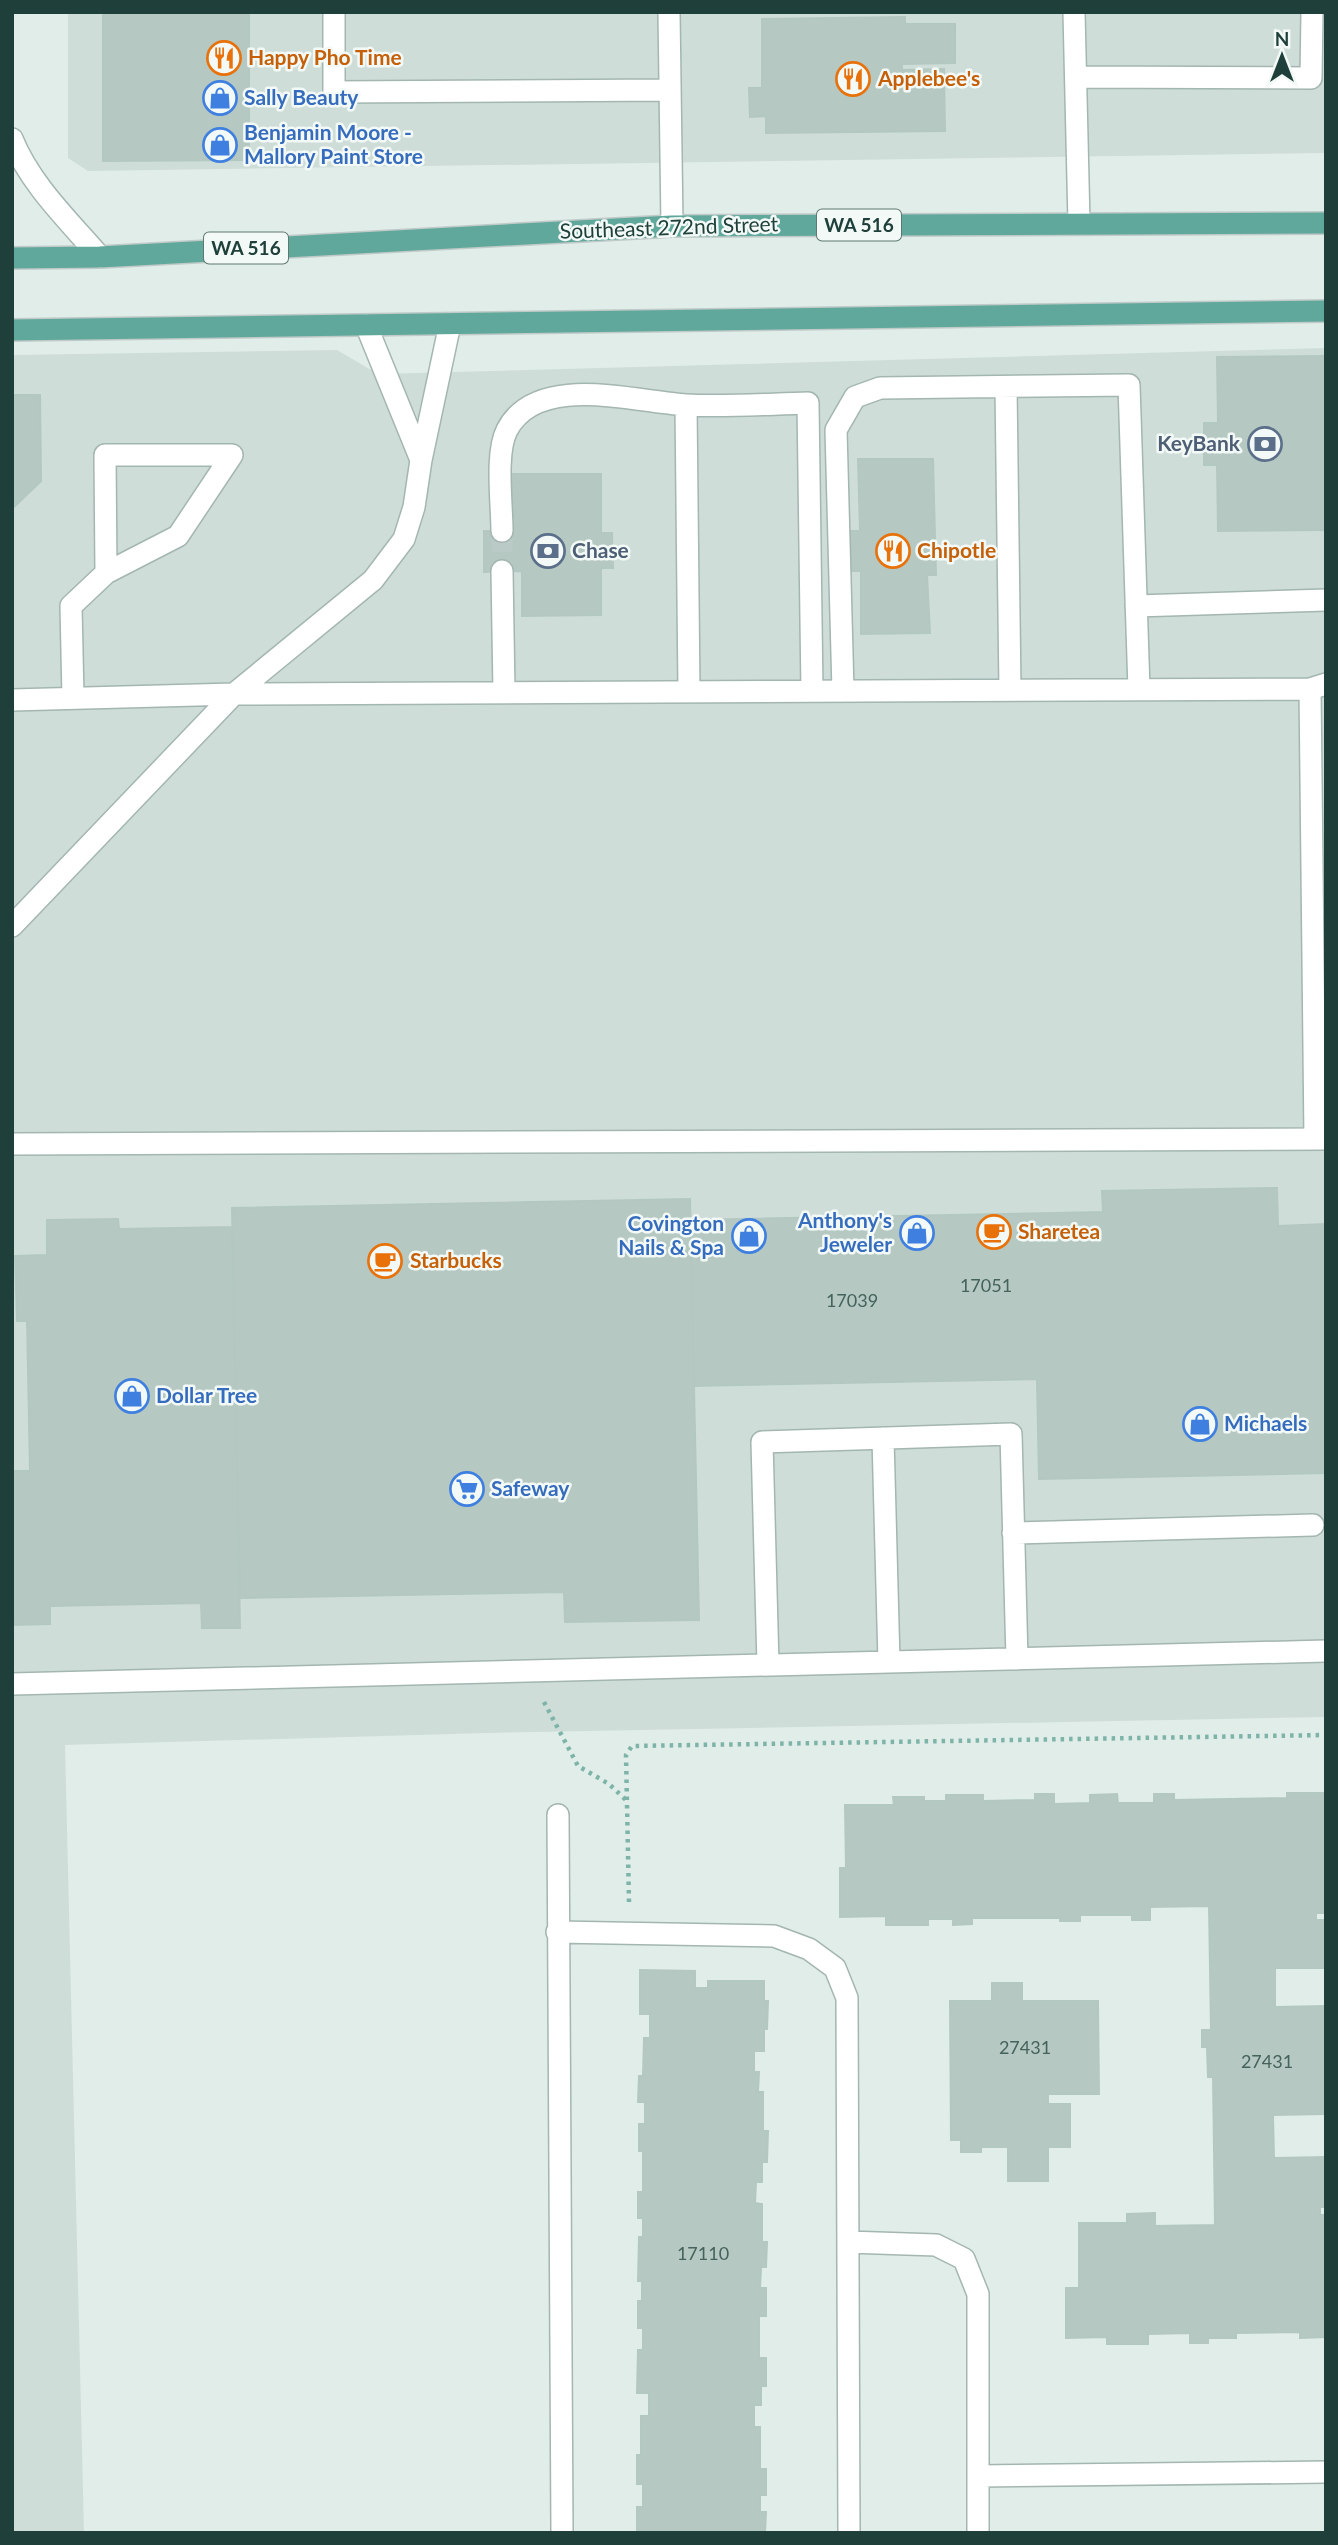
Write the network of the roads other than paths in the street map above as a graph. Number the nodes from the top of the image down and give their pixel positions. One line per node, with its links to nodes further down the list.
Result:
1 (334, 12): 6 (street)
2 (669, 12): 6 (street)
3 (1074, 12): 5 (street)
4 (1312, 12): 5 (street)
5 (1076, 78): 8 (street)
6 (668, 90): 10 (street)
7 (12, 139): 11 (street)
8 (1079, 223): 9 (main road, Southeast 272nd Street / WA 516); 10 (main road, Southeast 272nd Street / WA 516)
9 (1326, 223)
10 (672, 226): 11 (main road, Southeast 272nd Street / WA 516)
11 (100, 257): 12 (main road, Southeast 272nd Street / WA 516)
12 (12, 258)
13 (1326, 311): 14 (main road)
14 (450, 324): 15 (main road); 19 (street)
15 (366, 325): 16 (main road); 19 (street)
16 (12, 330)
17 (1006, 387): 24 (street); 26 (street); 29 (street)
18 (685, 405): 20 (street); 28 (street); 31 (street)
19 (421, 460): 32 (street)
20 (502, 531)
21 (502, 571): 30 (street)
22 (106, 573): 22 (street); 33 (street)
23 (1326, 600): 24 (street)
24 (1136, 606): 27 (street)
25 (1318, 686): 27 (street); 36 (street)
26 (1010, 690): 27 (street); 29 (street)
27 (1139, 690)
28 (812, 691): 29 (street); 31 (street)
29 (843, 691)
30 (504, 692): 31 (street); 32 (street)
31 (690, 692)
32 (234, 694): 33 (street); 35 (street)
33 (73, 698): 34 (street)
34 (15, 703)
35 (12, 926)
36 (1320, 1139): 37 (street)
37 (12, 1144)
38 (883, 1438): 40 (street); 43 (street); 44 (street)
39 (1313, 1525): 40 (street)
40 (1013, 1532): 42 (street)
41 (1326, 1651): 42 (street)
42 (1017, 1658): 43 (street)
43 (889, 1662): 44 (street)
44 (768, 1665): 45 (street)
45 (12, 1684)
46 (558, 1815): 47 (street)
47 (557, 1932): 48 (street); 51 (street)
48 (848, 2242): 50 (street); 52 (street)
49 (1326, 2472): 50 (street)
50 (980, 2476): 53 (street)
51 (562, 2533)
52 (849, 2533)
53 (978, 2533)

